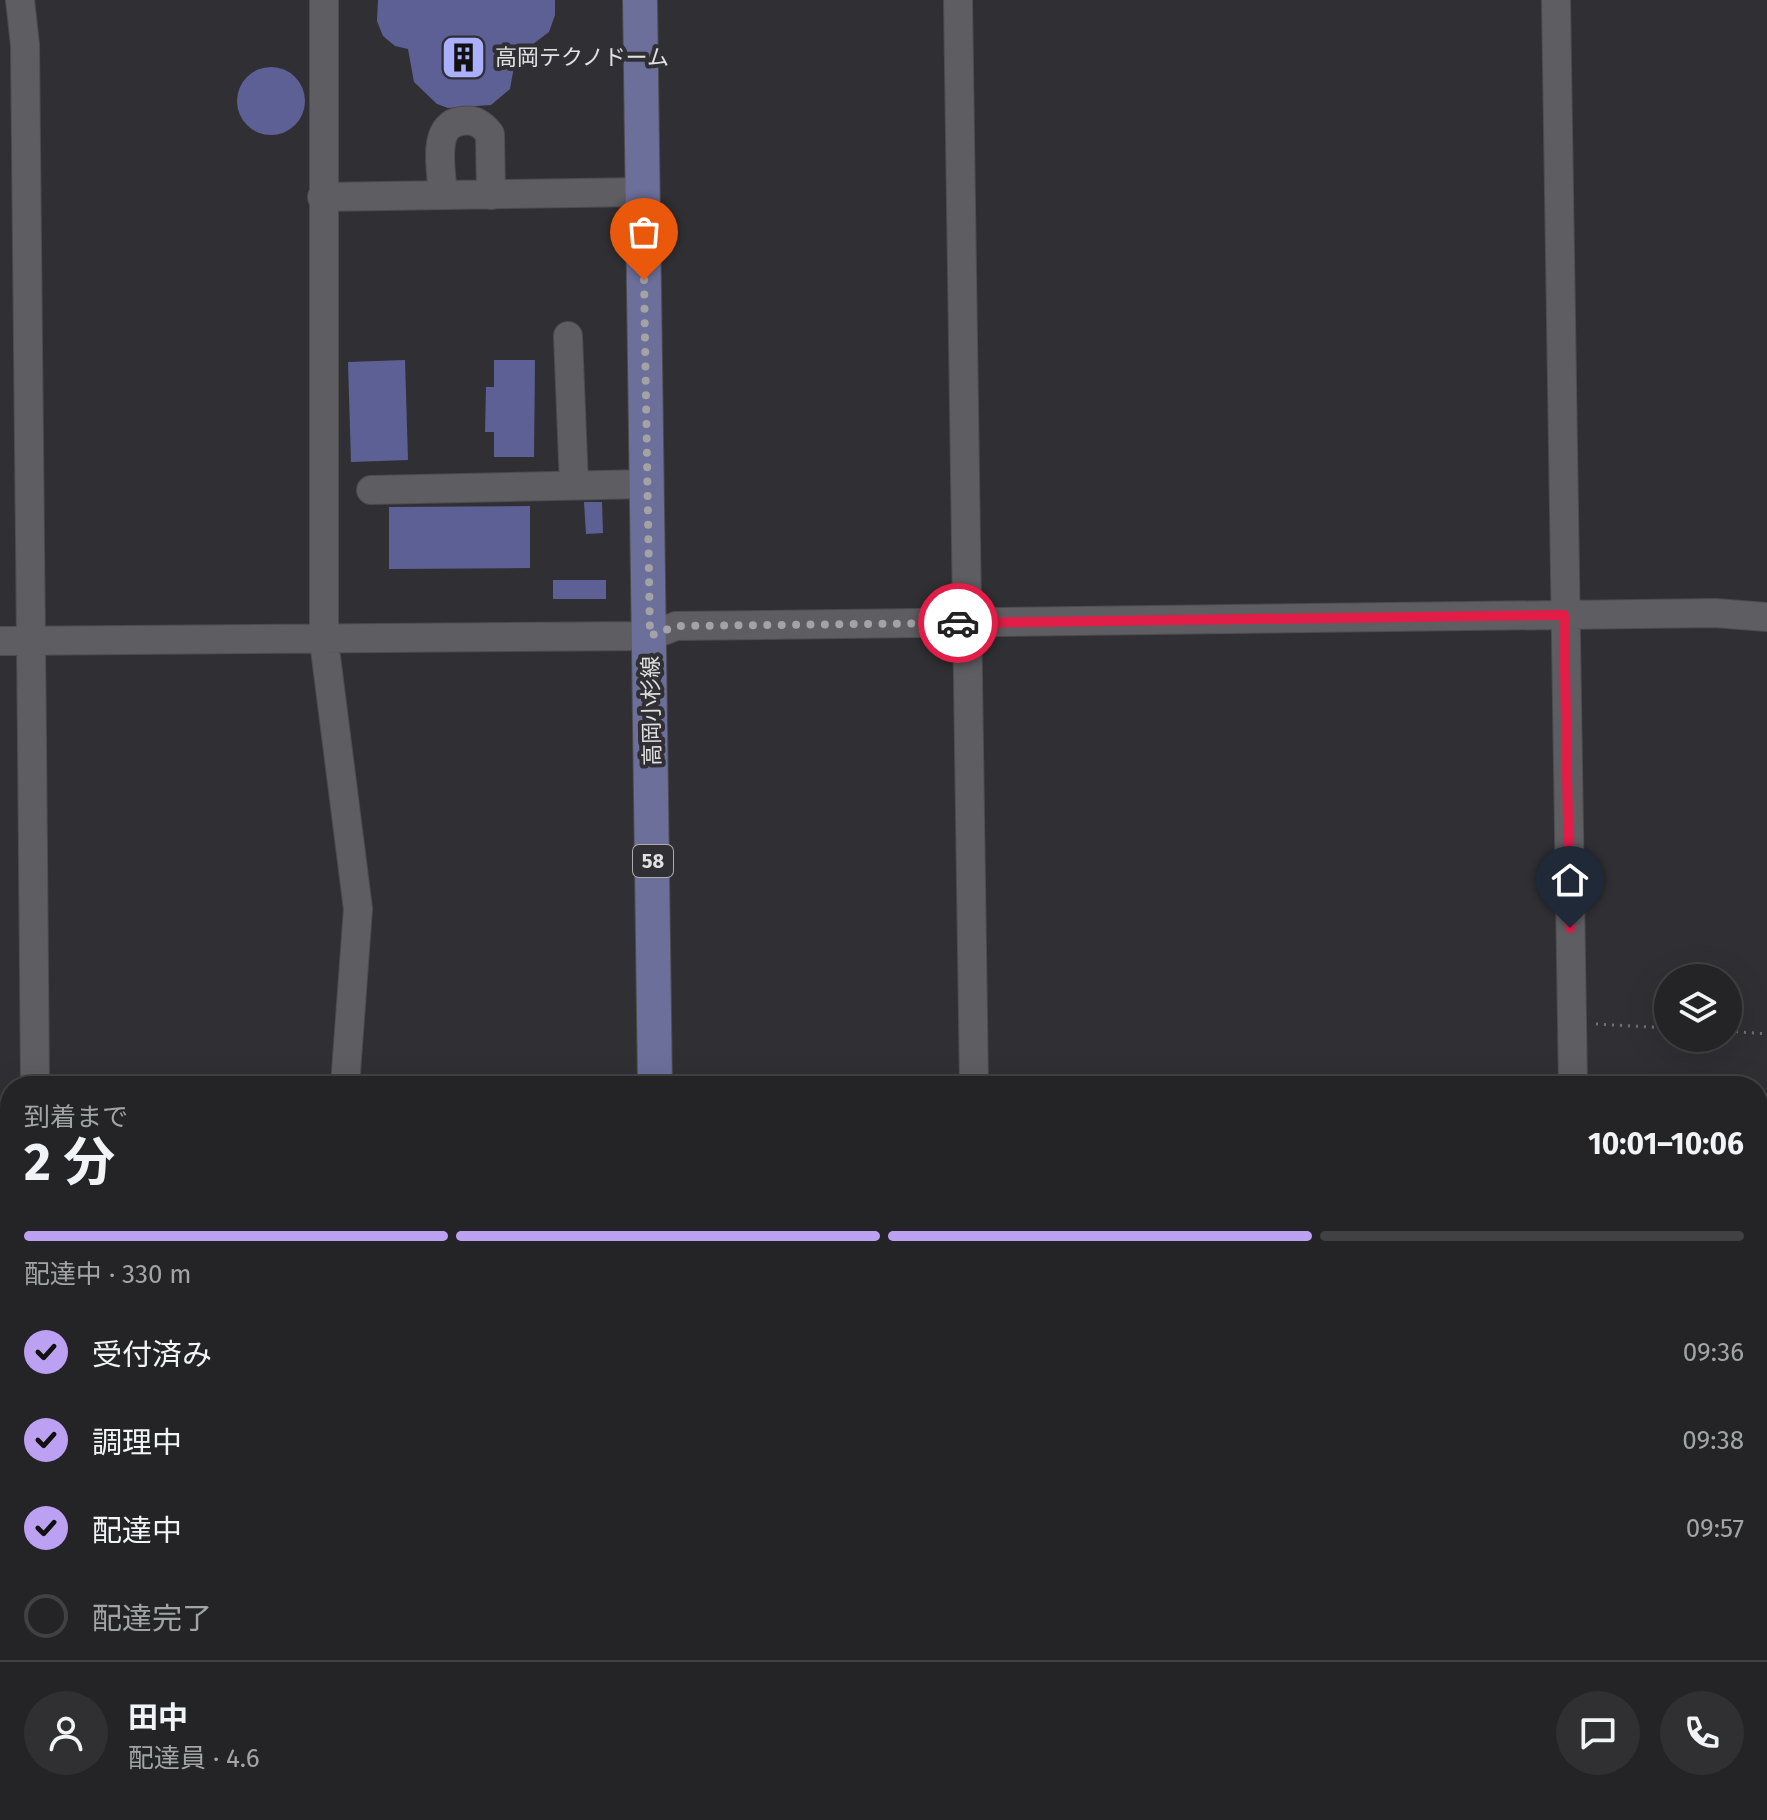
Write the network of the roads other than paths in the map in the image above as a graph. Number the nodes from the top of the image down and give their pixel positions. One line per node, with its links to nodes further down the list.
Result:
1 (14, 0): 7 (street)
2 (20, 0): 21 (street)
3 (324, 0): 11 (street)
4 (640, 0): 8 (main road, 高岡小杉線 / 58)
5 (958, 0): 18 (street)
6 (1556, 0): 16 (street)
7 (0, 2)
8 (642, 192): 10 (street); 13 (main road, 高岡小杉線 / 58)
9 (443, 195): 10 (street); 10 (street); 11 (street)
10 (491, 195)
11 (322, 197): 22 (street)
12 (568, 336): 14 (street)
13 (647, 484): 14 (street); 19 (main road, 高岡小杉線 / 58)
14 (574, 485): 15 (street)
15 (371, 490)
16 (1564, 615): 17 (street); 18 (street); 27 (street)
17 (1767, 617)
18 (967, 623): 19 (street); 26 (street)
19 (650, 636): 22 (street); 25 (main road, 高岡小杉線 / 58)
20 (0, 641): 21 (street)
21 (33, 641): 22 (street); 23 (street)
22 (324, 641): 24 (street)
23 (35, 1076)
24 (346, 1076)
25 (655, 1076)
26 (974, 1076)
27 (1573, 1076)

